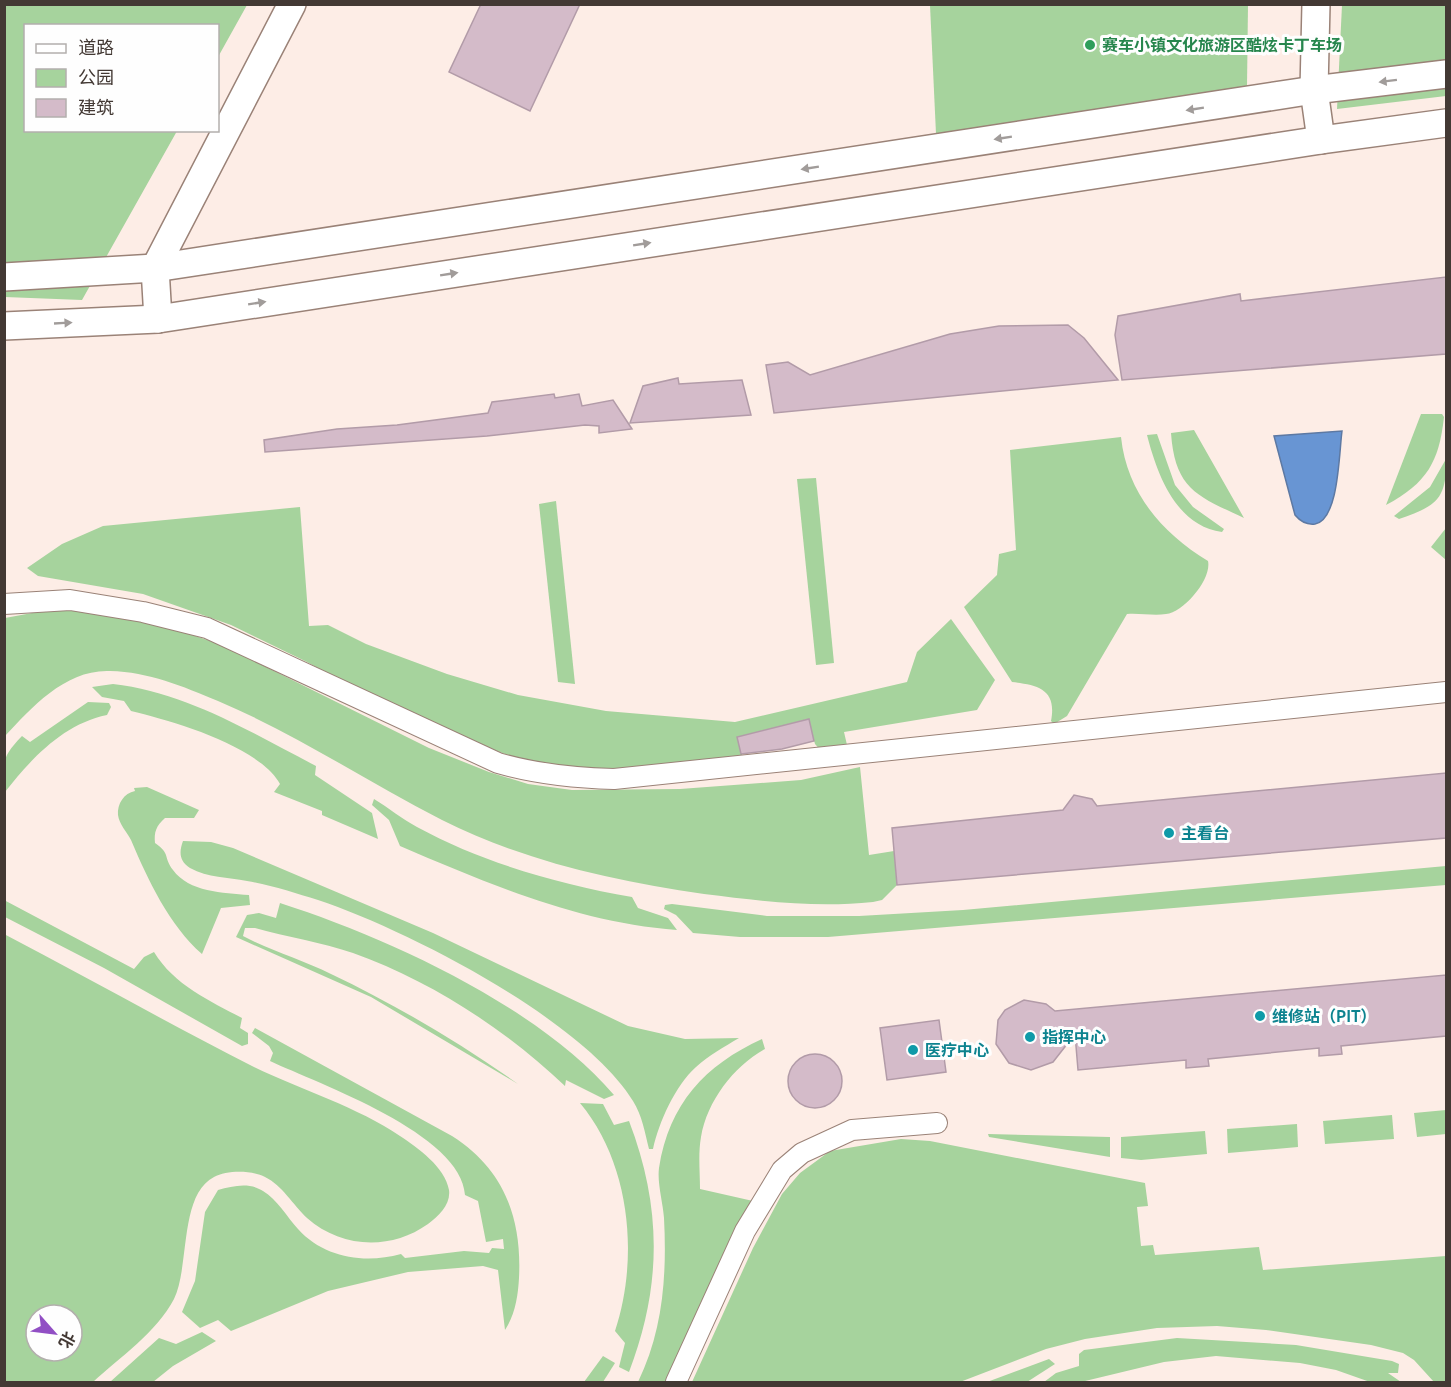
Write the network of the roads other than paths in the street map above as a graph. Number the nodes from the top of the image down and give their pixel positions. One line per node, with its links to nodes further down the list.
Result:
1 (292, 4): 7 (street)
2 (1316, 4): 4 (street)
3 (1446, 74): 4 (street, one-way to 4)
4 (1314, 90): 6 (street); 7 (street, one-way to 7)
5 (1446, 123): 6 (street)
6 (1321, 140): 9 (street, one-way to 6)
7 (155, 268): 8 (street); 9 (street)
8 (4, 277)
9 (158, 319): 10 (street, one-way to 9)
10 (4, 326)
11 (4, 604): 12 (street)
12 (1446, 692)
13 (937, 1123): 14 (street)
14 (676, 1383)

